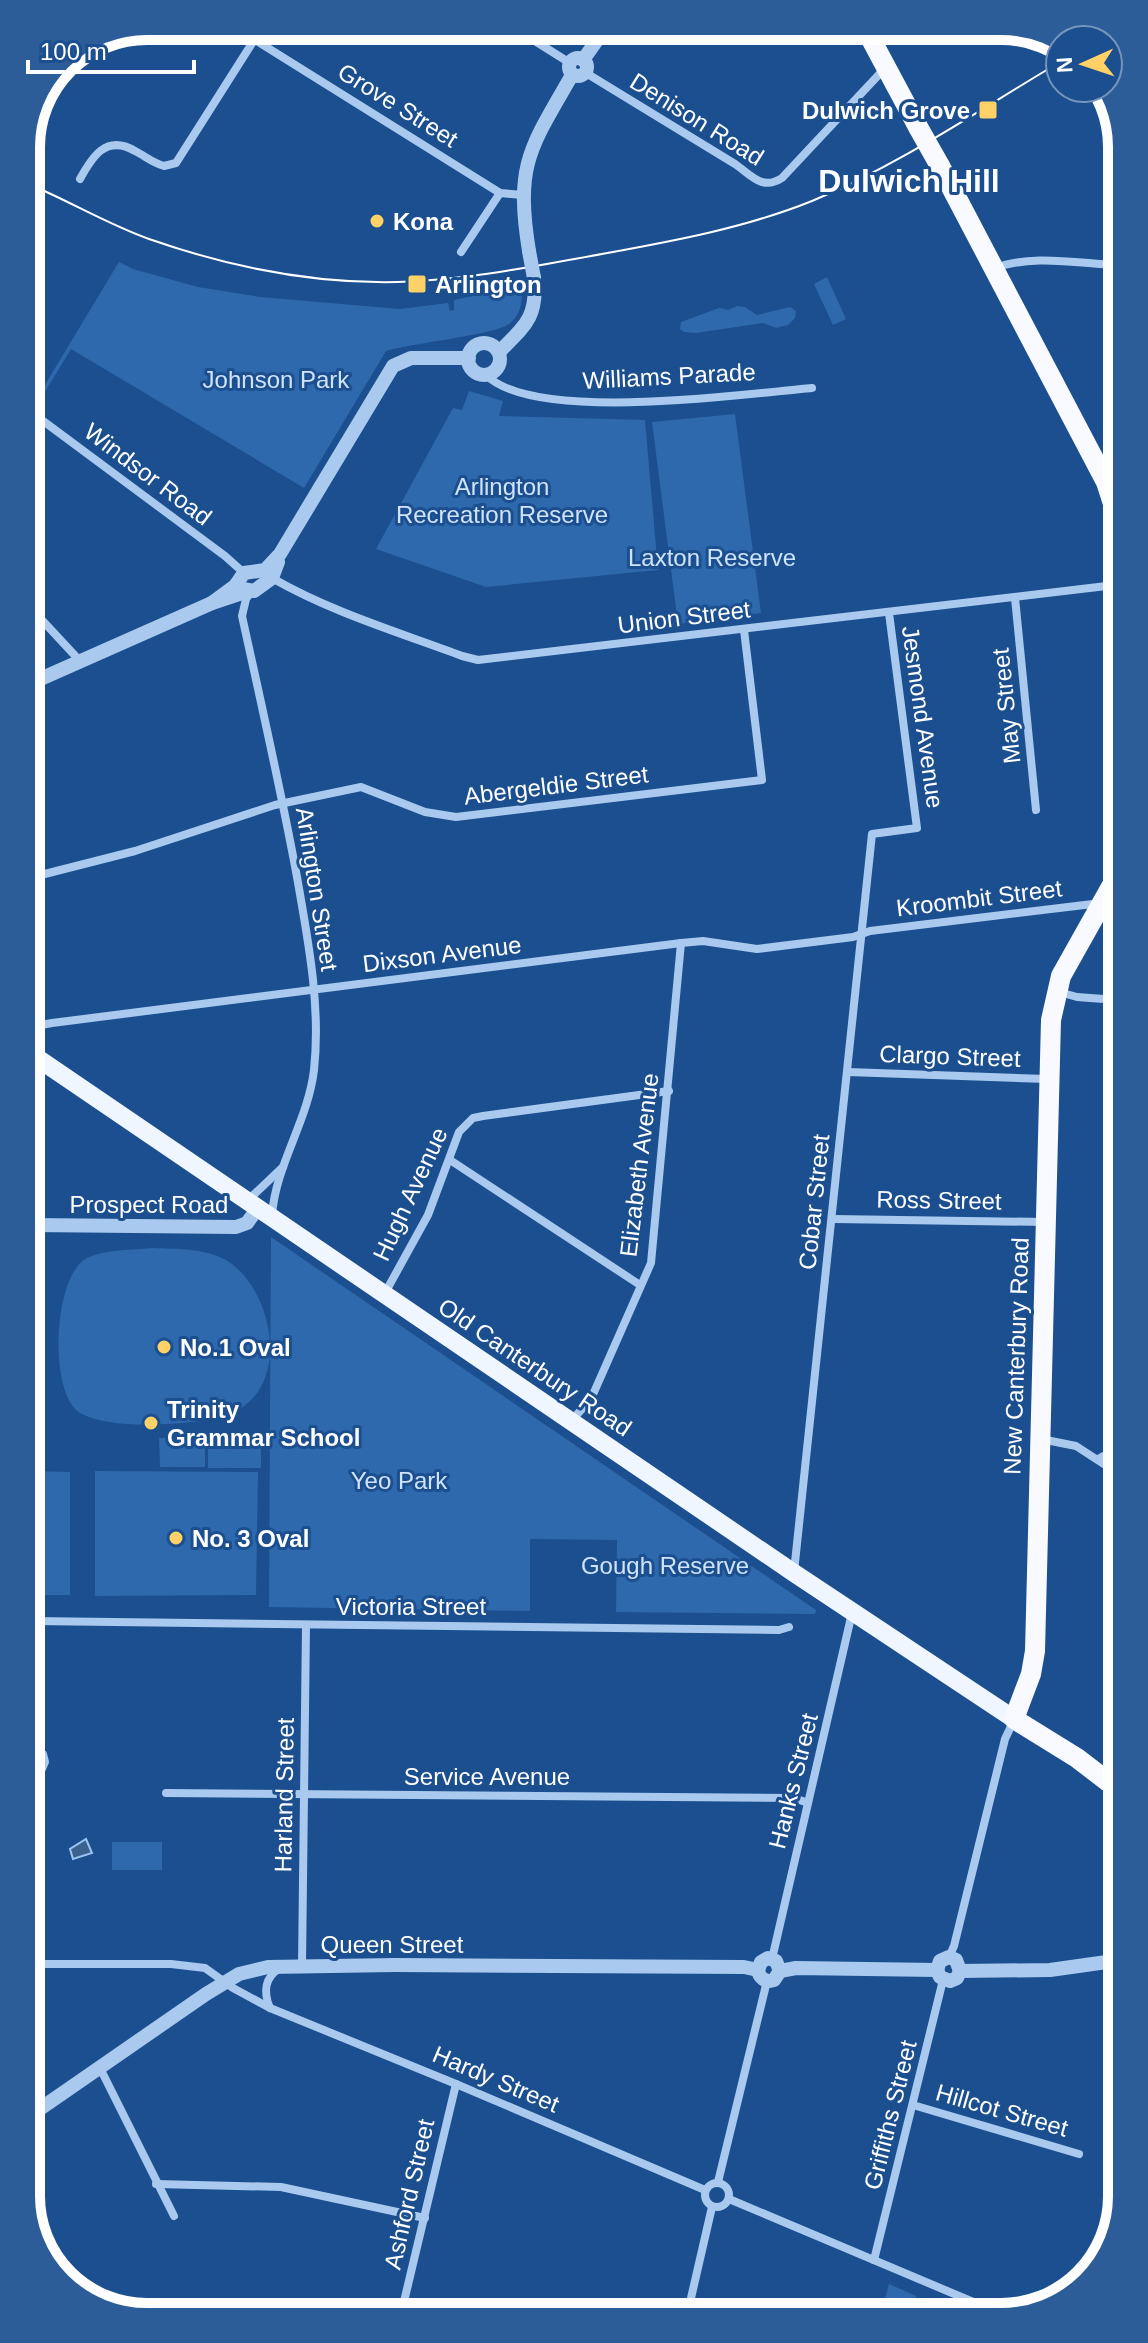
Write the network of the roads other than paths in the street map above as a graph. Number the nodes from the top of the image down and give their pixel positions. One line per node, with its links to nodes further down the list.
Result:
1 (255, 40): 7 (street); 8 (street, Grove Street)
2 (534, 40): 5 (street, Denison Road)
3 (597, 40): 5 (street)
4 (872, 40): 6 (highway)
5 (578, 67): 6 (street, Denison Road); 9 (street)
6 (886, 67): 12 (highway, bridge)
7 (80, 179)
8 (500, 193): 9 (street, Grove Street); 10 (street)
9 (523, 195): 13 (street, bridge)
10 (461, 252)
11 (1108, 264): 12 (street)
12 (992, 269): 18 (highway)
13 (499, 352): 14 (street); 15 (street)
14 (469, 358): 15 (street); 19 (street)
15 (486, 375): 16 (street, Williams Parade)
16 (812, 388)
17 (40, 419): 19 (street, Windsor Road)
18 (1108, 482)
19 (248, 585): 23 (street, Arlington Street); 23 (street); 25 (street, Union Street); 26 (street)
20 (1108, 586): 21 (street, Union Street)
21 (1015, 598): 22 (street, Union Street); 29 (street, May Street)
22 (889, 613): 25 (street, Union Street); 30 (street, Jesmond Avenue)
23 (242, 616): 28 (street, Arlington Street)
24 (40, 618): 26 (street)
25 (744, 630): 28 (street, Abergeldie Street)
26 (80, 661): 27 (street)
27 (40, 679)
28 (283, 803): 31 (street, Abergeldie Street); 36 (street, Arlington Street)
29 (1036, 810)
30 (872, 834): 34 (street, Cobar Street)
31 (40, 875)
32 (1108, 901): 34 (street, Kroombit Street)
33 (1108, 903): 37 (highway, New Canterbury Road)
34 (861, 934): 35 (street, Dixson Avenue); 41 (street, Cobar Street)
35 (681, 943): 36 (street, Dixson Avenue); 43 (street, Elizabeth Avenue)
36 (313, 991): 39 (street, Dixson Avenue); 45 (street, Arlington Street)
37 (1059, 992): 38 (street); 42 (highway, New Canterbury Road)
38 (1108, 999)
39 (40, 1026)
40 (40, 1060): 46 (main road, Old Canterbury Road)
41 (848, 1072): 42 (street, Clargo Street); 47 (street, Cobar Street)
42 (1049, 1079): 48 (highway, New Canterbury Road)
43 (669, 1091): 44 (street, Hugh Avenue); 50 (street, Elizabeth Avenue)
44 (450, 1160): 50 (street); 51 (street, Hugh Avenue)
45 (283, 1166): 46 (street, Arlington Street); 46 (street, Arlington Street)
46 (259, 1209): 49 (street, Prospect Road); 51 (main road, Old Canterbury Road)
47 (833, 1219): 48 (street, Ross Street); 57 (street, Cobar Street)
48 (1046, 1222): 53 (highway, New Canterbury Road)
49 (40, 1225)
50 (640, 1285): 52 (street, Elizabeth Avenue)
51 (384, 1293): 52 (main road, Old Canterbury Road)
52 (572, 1421): 57 (main road, Old Canterbury Road)
53 (1040, 1439): 55 (street); 62 (highway, New Canterbury Road)
54 (1108, 1454): 55 (street)
55 (1098, 1459): 56 (street)
56 (1107, 1466)
57 (794, 1573): 58 (main road, Old Canterbury Road)
58 (852, 1612): 62 (main road, Old Canterbury Road); 68 (street, Hanks Street)
59 (40, 1621): 60 (street, Victoria Street)
60 (306, 1625): 61 (street, Victoria Street); 67 (street, Harland Street)
61 (789, 1627)
62 (1014, 1719): 65 (highway); 69 (street)
63 (40, 1752): 64 (street)
64 (40, 1770)
65 (1108, 1782)
66 (166, 1793): 67 (street, Service Avenue)
67 (303, 1795): 68 (street, Service Avenue); 73 (street, Harland Street)
68 (808, 1803): 72 (street, Hanks Street)
69 (949, 1957): 75 (street); 77 (street)
70 (1108, 1962): 75 (street)
71 (40, 1964): 78 (street)
72 (776, 1965): 76 (street); 77 (street)
73 (302, 1966): 74 (street, Queen Street); 76 (street, Queen Street)
74 (283, 1967): 78 (street, Queen Street); 79 (street)
75 (960, 1971): 77 (street)
76 (762, 1975): 85 (street)
77 (940, 1975): 82 (street, Griffiths Street)
78 (225, 1981): 79 (street, Hardy Street); 80 (street, Queen Street)
79 (270, 2008): 81 (street, Hardy Street)
80 (100, 2068): 83 (street, Queen Street); 86 (street)
81 (456, 2084): 87 (street, Hardy Street); 91 (street, Ashford Street)
82 (913, 2105): 84 (street, Hillcot Street); 92 (street, Griffiths Street)
83 (40, 2109)
84 (1079, 2154)
85 (718, 2182): 87 (street); 88 (street)
86 (156, 2184): 90 (street); 91 (street)
87 (705, 2190): 89 (street)
88 (729, 2199): 89 (street); 92 (street)
89 (712, 2207): 94 (street)
90 (174, 2216)
91 (425, 2218): 93 (street, Ashford Street)
92 (874, 2260): 95 (street)
93 (404, 2303)
94 (690, 2303)
95 (976, 2303)

